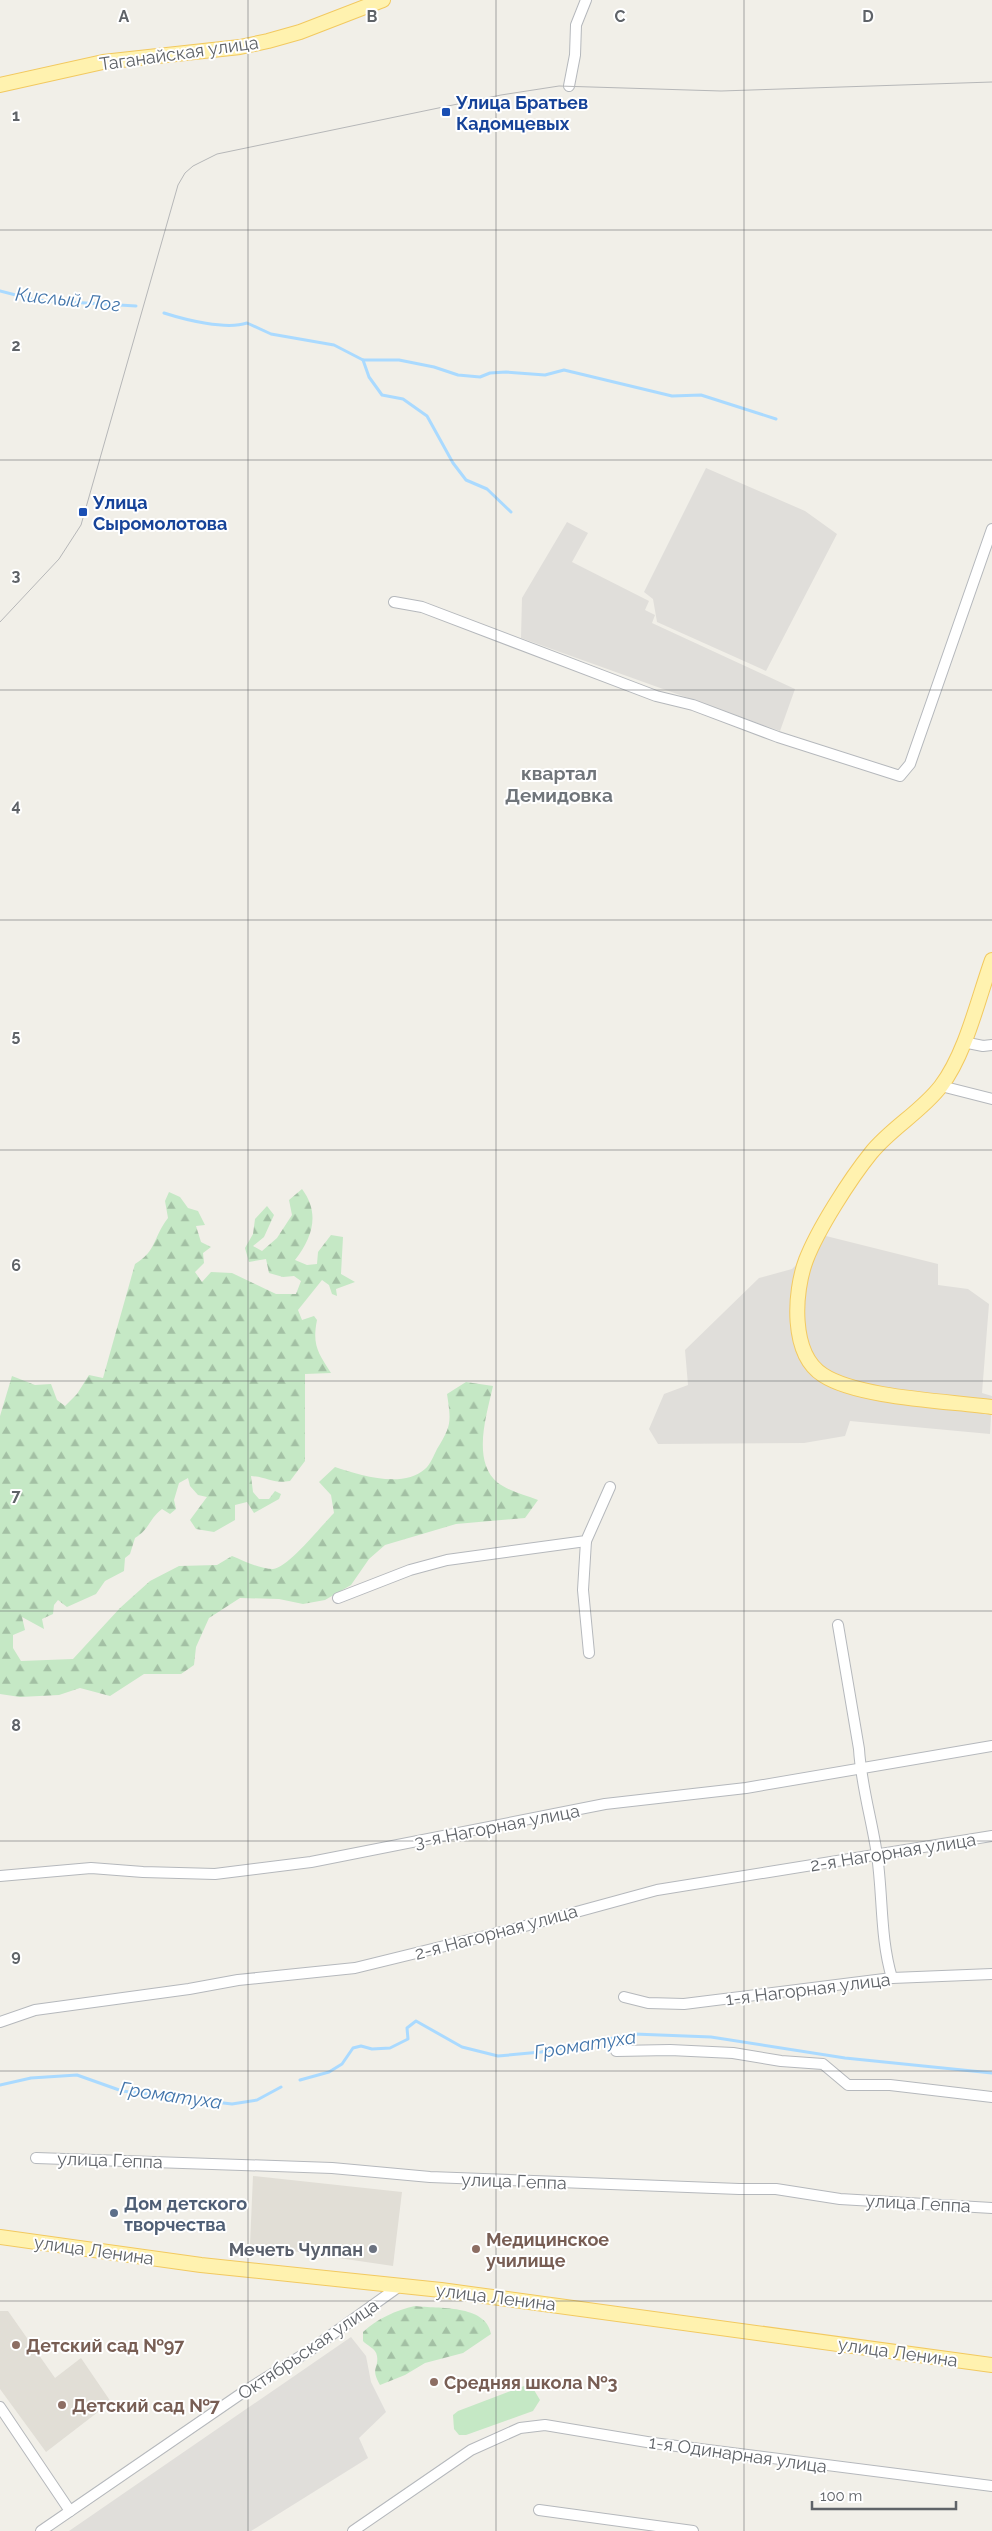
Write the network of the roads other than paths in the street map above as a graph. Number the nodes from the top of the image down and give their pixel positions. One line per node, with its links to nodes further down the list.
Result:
1 (383, 0): 3 (main road, Таганайская улица)
2 (586, 0): 4 (street)
3 (0, 85)
4 (569, 86)
5 (992, 529): 7 (street)
6 (992, 560): 7 (street)
7 (980, 563): 8 (street)
8 (394, 602)
9 (992, 960): 10 (main road)
10 (963, 1042): 11 (street); 12 (main road)
11 (992, 1045)
12 (941, 1086): 13 (street); 14 (main road)
13 (992, 1099)
14 (992, 1407)
15 (610, 1488): 16 (street)
16 (586, 1541): 17 (street); 19 (street)
17 (338, 1598)
18 (838, 1625): 21 (street)
19 (589, 1652)
20 (992, 1746): 21 (street, 3-я Нагорная улица)
21 (860, 1769): 23 (street); 24 (street, 3-я Нагорная улица)
22 (992, 1836): 23 (street, 2-я Нагорная улица)
23 (877, 1856): 26 (street); 28 (street, 2-я Нагорная улица)
24 (0, 1876)
25 (992, 1974): 26 (street, 1-я Нагорная улица)
26 (892, 1978): 27 (street, 1-я Нагорная улица)
27 (624, 1997)
28 (0, 2022)
29 (616, 2051): 30 (street)
30 (992, 2097)
31 (36, 2158): 32 (street, улица Геппа)
32 (992, 2208)
33 (0, 2237): 34 (main road, улица Ленина)
34 (401, 2285): 35 (main road, улица Ленина); 39 (street, Октябрьская улица)
35 (992, 2365)
36 (0, 2407): 39 (street)
37 (992, 2486): 41 (street, 1-я Одинарная улица)
38 (539, 2510): 42 (street)
39 (70, 2511): 40 (street, Октябрьская улица)
40 (41, 2531)
41 (353, 2531)
42 (693, 2531)

